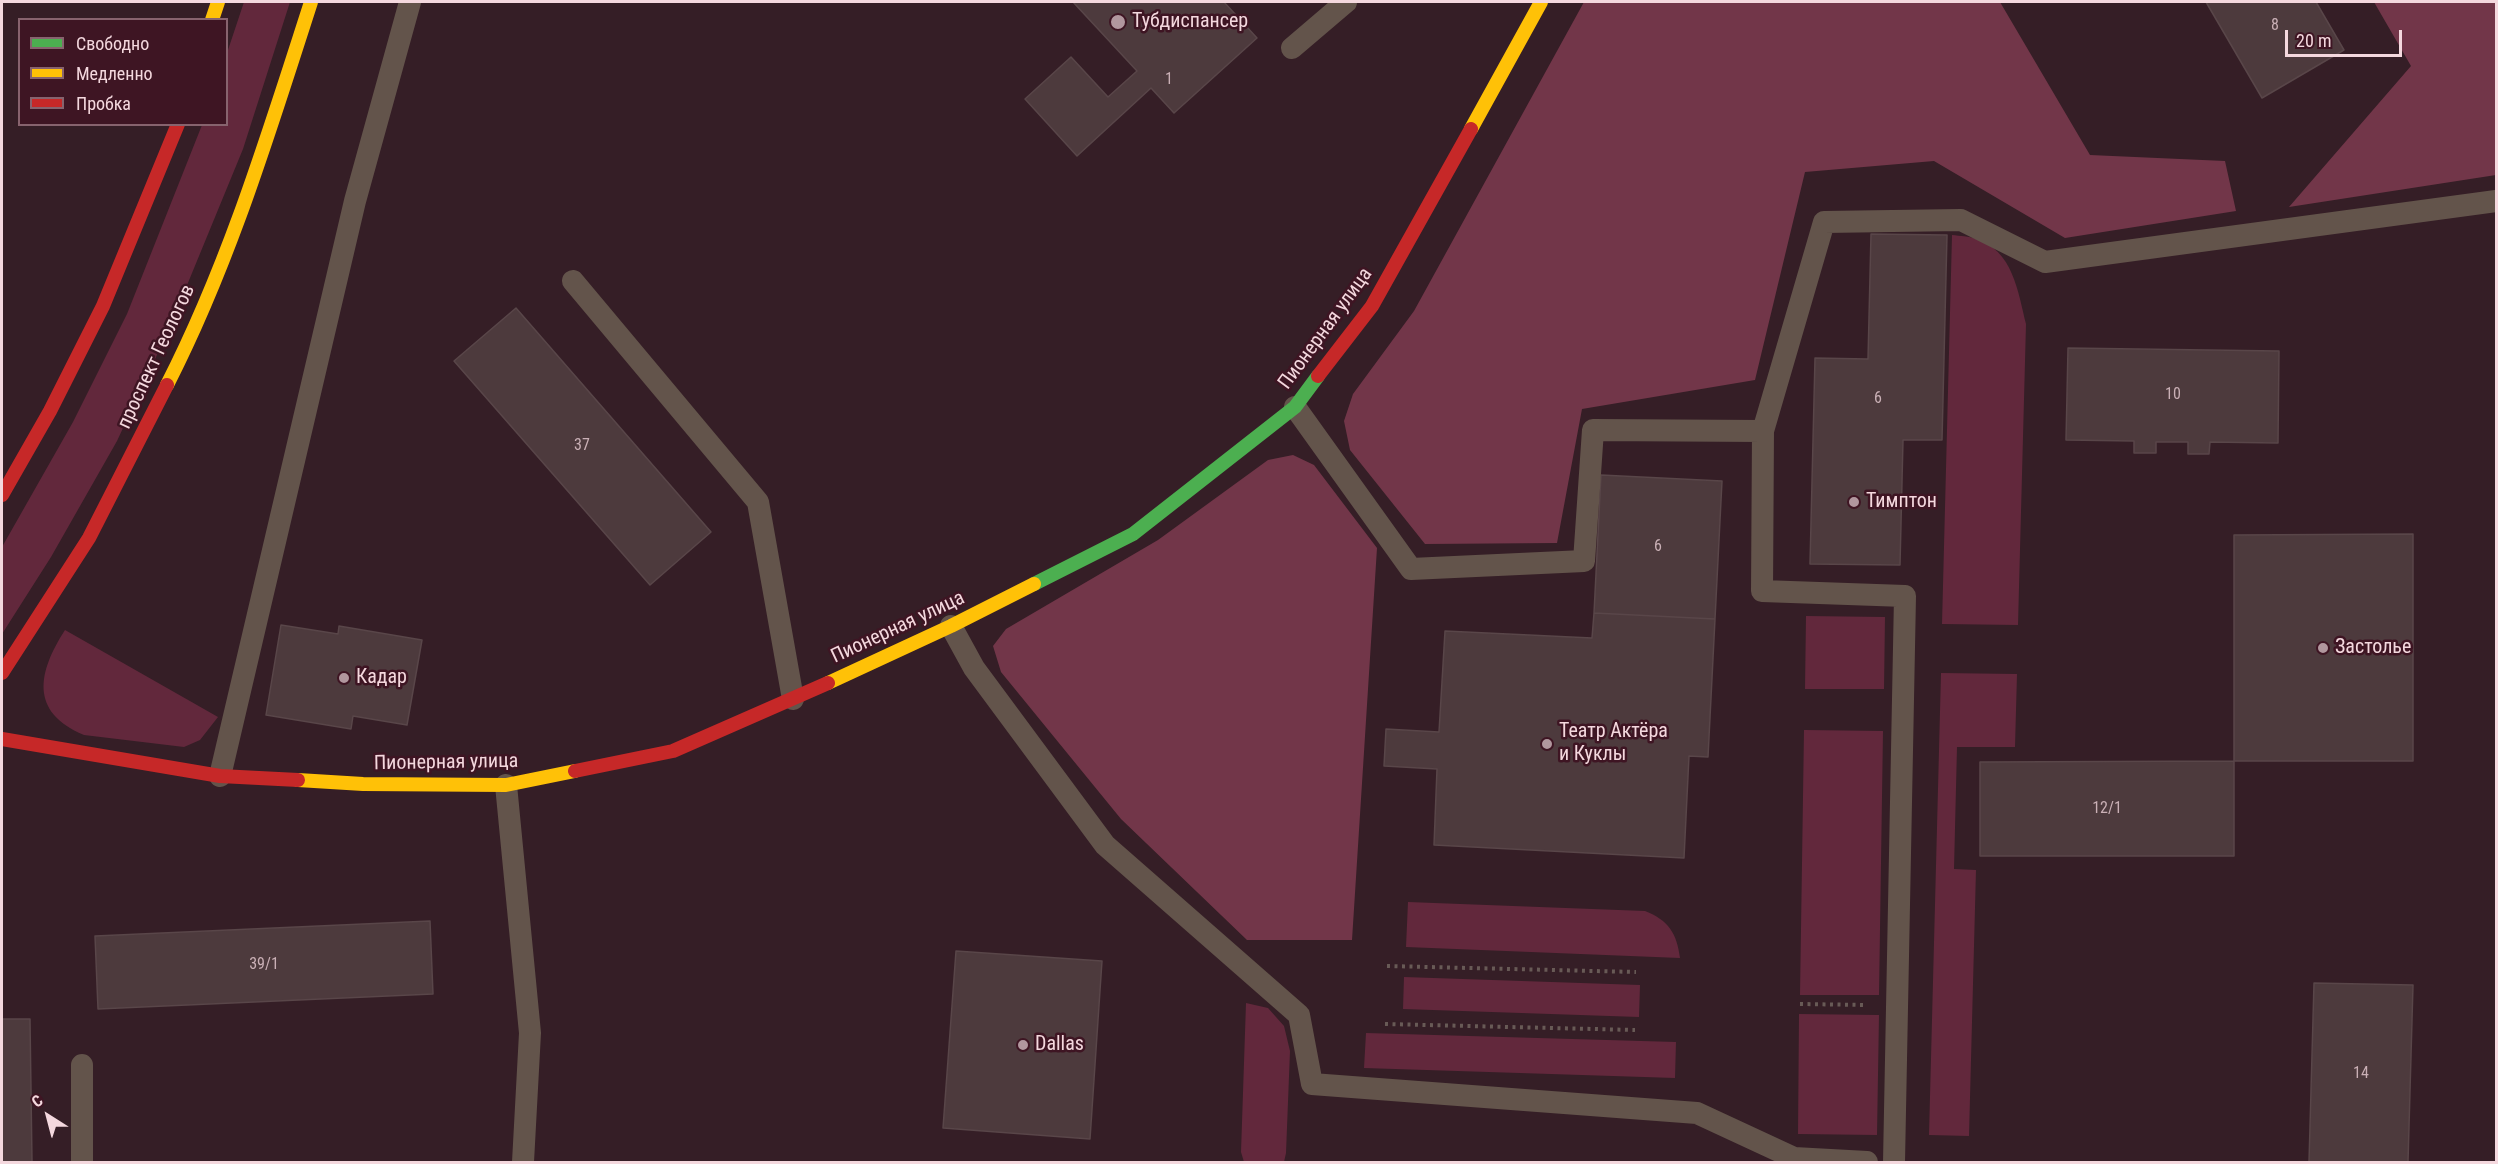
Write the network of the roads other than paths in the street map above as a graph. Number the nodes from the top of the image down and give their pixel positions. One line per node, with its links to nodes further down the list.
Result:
1 (218, 2): 6 (street)
2 (311, 2): 15 (street, проспект Геологов)
3 (410, 2): 18 (lane)
4 (1346, 2): 7 (lane)
5 (1535, 4): 11 (street, Пионерная улица)
6 (213, 18)
7 (1292, 48)
8 (177, 126): 13 (street)
9 (2496, 201): 12 (lane)
10 (573, 281): 16 (lane)
11 (1295, 407): 12 (lane); 14 (street, Пионерная улица)
12 (1763, 431): 24 (lane)
13 (2, 495)
14 (951, 626): 16 (street, Пионерная улица); 23 (lane)
15 (2, 673)
16 (793, 699): 19 (street, Пионерная улица)
17 (2, 739): 18 (street, Пионерная улица)
18 (219, 776): 19 (street, Пионерная улица)
19 (506, 785): 22 (lane)
20 (82, 1065): 21 (lane)
21 (82, 1162)
22 (523, 1162)
23 (1868, 1162)
24 (1894, 1162)

